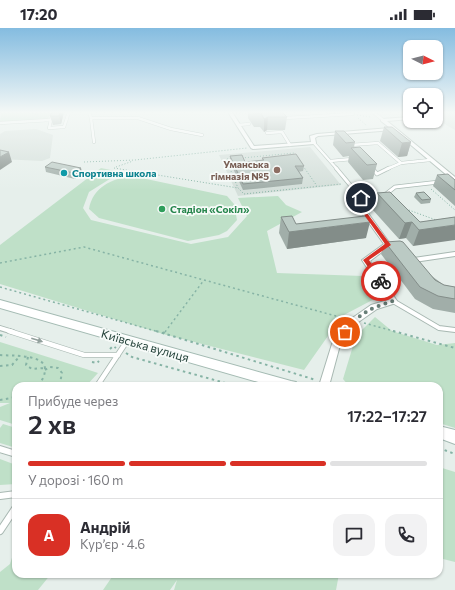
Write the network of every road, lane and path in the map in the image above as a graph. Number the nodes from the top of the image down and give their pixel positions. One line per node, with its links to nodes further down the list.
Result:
1 (94, 138): 6 (lane)
2 (246, 138): 9 (street)
3 (286, 138): 8 (lane)
4 (312, 138): 7 (street)
5 (404, 138): 15 (street)
6 (94, 142)
7 (314, 143): 8 (street); 16 (lane)
8 (290, 145): 9 (street); 11 (path)
9 (252, 148): 14 (path)
10 (355, 149): 19 (lane)
11 (241, 158)
12 (356, 158): 16 (lane)
13 (233, 159): 27 (path)
14 (135, 160): 17 (path); 27 (path)
15 (430, 160): 19 (lane); 21 (street)
16 (330, 161): 24 (lane)
17 (84, 162)
18 (367, 163): 19 (lane)
19 (401, 163)
20 (303, 166): 26 (path)
21 (455, 180): 23 (lane)
22 (440, 182): 25 (lane)
23 (448, 182)
24 (347, 183): 26 (path); 29 (lane)
25 (425, 184): 28 (lane); 32 (path)
26 (317, 186): 27 (path)
27 (238, 188)
28 (385, 195): 29 (lane); 30 (lane)
29 (361, 198): 34 (street)
30 (389, 199)
31 (403, 208): 33 (path)
32 (455, 210)
33 (440, 221)
34 (373, 223): 35 (lane); 43 (street)
35 (366, 224)
36 (455, 254): 38 (lane)
37 (408, 257): 38 (lane)
38 (412, 261): 40 (lane)
39 (0, 263): 41 (path)
40 (416, 266)
41 (204, 280): 45 (path); 48 (path)
42 (0, 287): 48 (path)
43 (393, 301): 45 (street); 47 (lane)
44 (0, 304): 49 (main road, Київська вулиця)
45 (354, 321): 50 (path); 62 (street)
46 (0, 328): 51 (lane, one-way to 51)
47 (455, 330)
48 (163, 334): 61 (path)
49 (126, 341): 51 (lane); 60 (main road, Київська вулиця)
50 (455, 348)
51 (118, 355): 59 (lane)
52 (0, 356): 53 (path)
53 (19, 357): 54 (path); 55 (path)
54 (28, 357): 56 (path); 56 (path)
55 (0, 366)
56 (45, 369): 57 (path); 58 (path)
57 (41, 382)
58 (60, 382)
59 (100, 382)
60 (276, 382)
61 (318, 382)
62 (325, 382)
63 (12, 398): 64 (path)
64 (0, 400)
65 (443, 433): 66 (main road)
66 (455, 437)
67 (0, 449): 69 (lane)
68 (443, 450): 70 (path)
69 (12, 453)
70 (455, 454)
71 (12, 494): 72 (lane)
72 (0, 496)
73 (12, 513): 74 (lane)
74 (0, 531)

